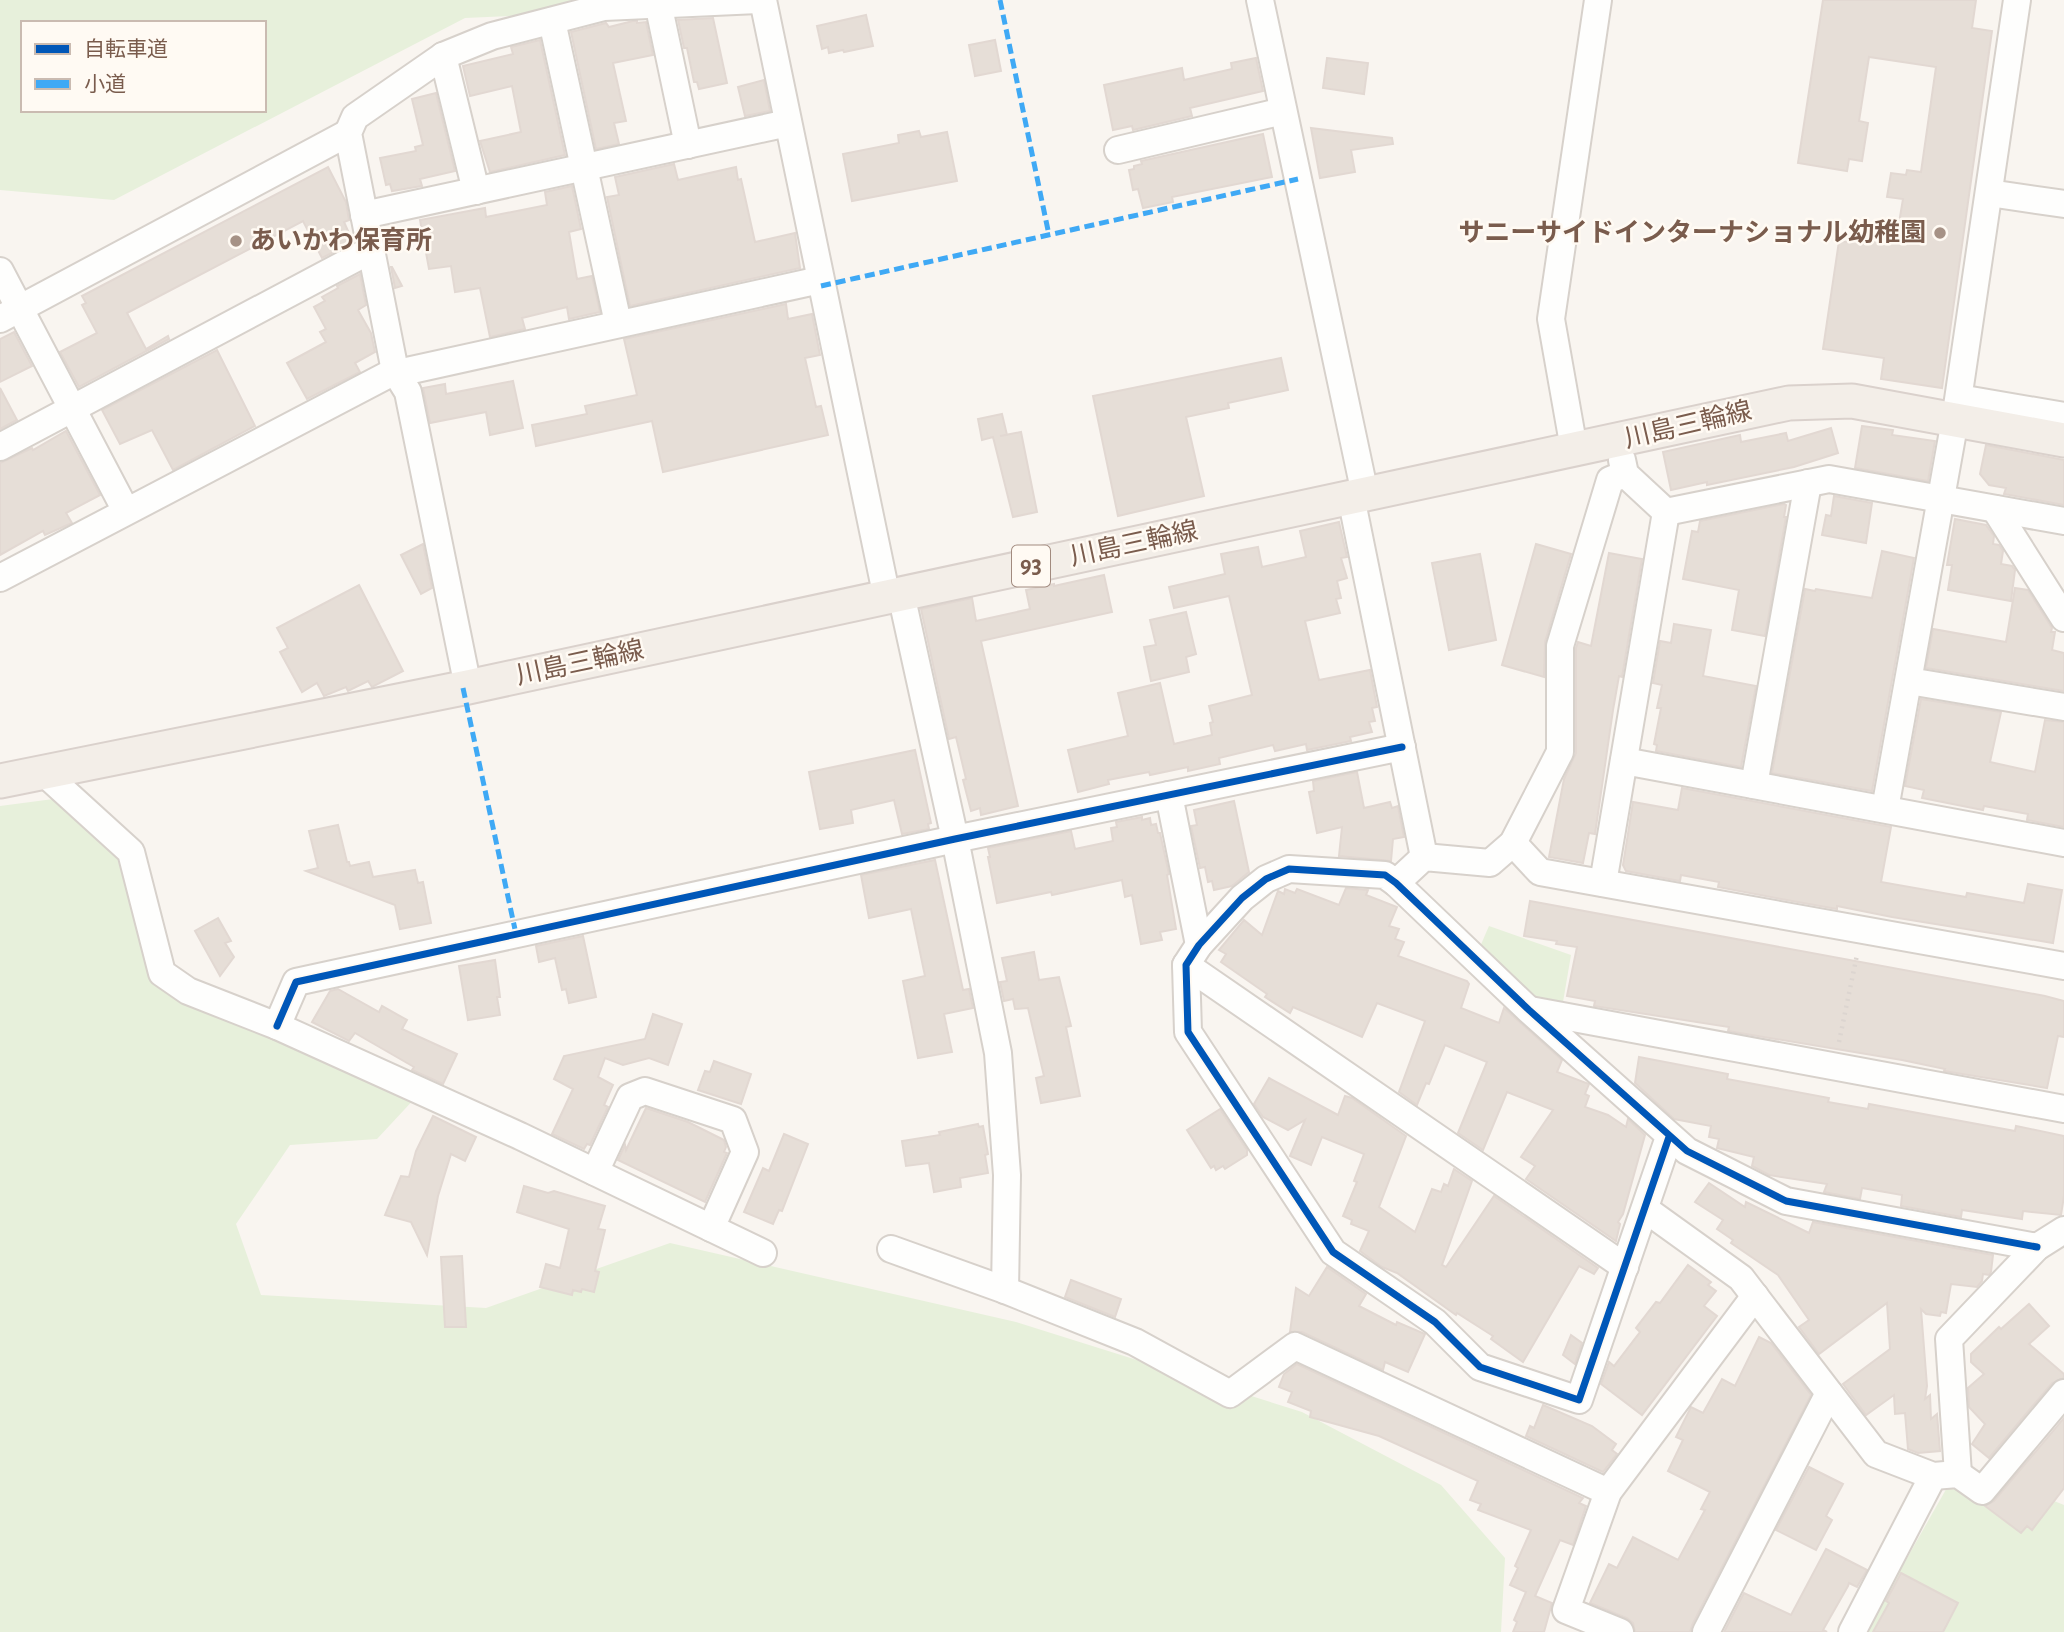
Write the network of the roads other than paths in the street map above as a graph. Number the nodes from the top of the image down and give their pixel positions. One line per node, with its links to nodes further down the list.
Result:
1 (758, 0): 6 (street)
2 (763, 0): 10 (street)
3 (1260, 0): 9 (street)
4 (1598, 0): 31 (street)
5 (2017, 0): 16 (street)
6 (658, 4): 7 (street); 12 (street)
7 (552, 21): 8 (street); 14 (street)
8 (443, 56): 11 (street); 15 (street)
9 (1283, 111): 13 (street); 34 (street)
10 (789, 123): 12 (street); 21 (street)
11 (348, 134): 18 (street); 22 (street)
12 (688, 145): 14 (street)
13 (1118, 150)
14 (584, 167): 15 (street); 23 (street)
15 (476, 191): 18 (street)
16 (1989, 194): 17 (street); 26 (street)
17 (2064, 204)
18 (364, 215): 19 (street)
19 (371, 250): 24 (street); 25 (street)
20 (0, 271): 22 (street)
21 (820, 280): 23 (street); 41 (street)
22 (10, 314): 25 (street)
23 (618, 323): 24 (street)
24 (395, 371): 37 (street); 44 (street)
25 (72, 409): 30 (street); 37 (street)
26 (1957, 409): 27 (street); 28 (main road, 川島三輪線 / 93); 29 (main road, 川島三輪線 / 93); 35 (street)
27 (2064, 416)
28 (2064, 440)
29 (1619, 441): 31 (main road, 川島三輪線 / 93); 32 (street)
30 (0, 447)
31 (1574, 449): 34 (main road, 川島三輪線 / 93)
32 (1625, 474): 38 (street); 54 (street)
33 (1808, 483): 35 (street); 38 (street); 50 (street)
34 (1358, 496): 41 (main road, 川島三輪線 / 93); 46 (street)
35 (1940, 499): 36 (street); 43 (street)
36 (1995, 509): 39 (street); 42 (street)
37 (126, 511): 40 (street)
38 (1666, 512): 47 (street)
39 (2064, 521)
40 (0, 578)
41 (894, 596): 44 (main road, 川島三輪線 / 93); 53 (street)
42 (2064, 618)
43 (1909, 681): 45 (street); 52 (street)
44 (468, 687): 48 (main road, 川島三輪線 / 93)
45 (2064, 707)
46 (1402, 747): 51 (street); 56 (street)
47 (1624, 761): 50 (street); 58 (street)
48 (43, 772): 49 (main road, 川島三輪線 / 93); 62 (street)
49 (0, 781)
50 (1754, 785): 52 (street)
51 (1169, 795): 53 (street); 59 (street)
52 (1885, 809): 55 (street)
53 (955, 839): 62 (street); 73 (street)
54 (1513, 843): 56 (street); 58 (street)
55 (2064, 843)
56 (1424, 857): 57 (street)
57 (1396, 883): 59 (street); 61 (street)
58 (1603, 883): 60 (street)
59 (1192, 955): 72 (street); 72 (street)
60 (2064, 967)
61 (1529, 1010): 63 (street); 64 (street)
62 (277, 1026): 65 (street)
63 (2064, 1110)
64 (1669, 1137): 66 (street); 69 (street)
65 (595, 1172): 67 (street); 67 (street)
66 (1645, 1209): 72 (street); 74 (street)
67 (711, 1228): 71 (street)
68 (2064, 1230): 69 (street)
69 (2037, 1247): 77 (street)
70 (891, 1249): 73 (street)
71 (763, 1253)
72 (1625, 1267)
73 (1005, 1290): 78 (street)
74 (1755, 1296): 75 (street); 78 (street)
75 (1829, 1393): 77 (street); 80 (street)
76 (2064, 1393): 77 (street)
77 (1946, 1475): 81 (street)
78 (1608, 1492): 79 (street)
79 (1620, 1632)
80 (1706, 1632)
81 (1852, 1632)

